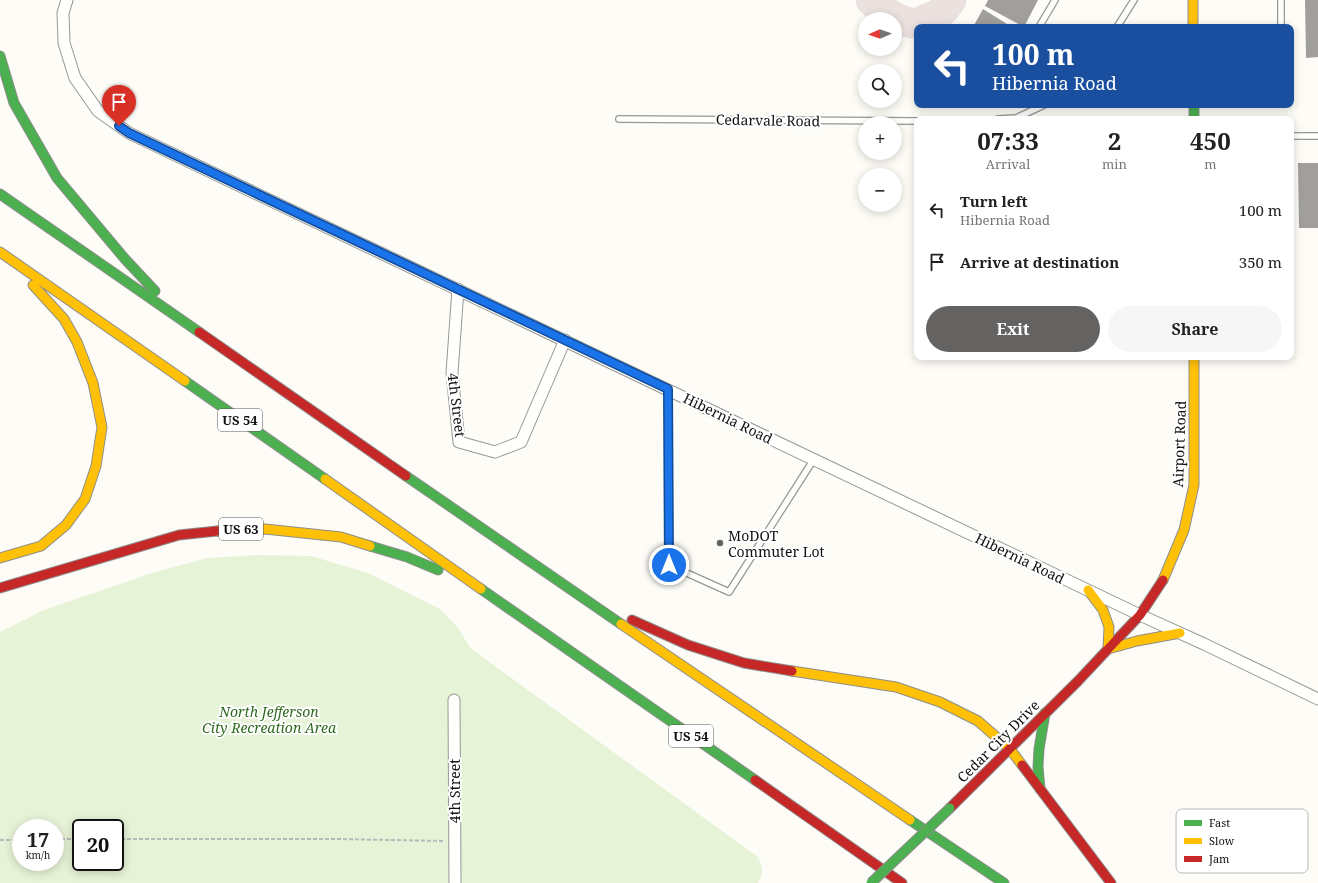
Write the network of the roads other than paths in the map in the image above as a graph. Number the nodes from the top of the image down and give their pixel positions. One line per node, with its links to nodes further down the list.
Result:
1 (67, 0): 19 (street, Hibernia Road)
2 (1055, 0): 6 (lane)
3 (1134, 0): 7 (lane)
4 (1193, 0): 8 (main road)
5 (1281, 0): 9 (lane)
6 (1040, 24)
7 (1119, 24)
8 (1193, 24)
9 (1281, 24)
10 (0, 56): 20 (main road)
11 (1038, 108): 12 (lane)
12 (1020, 116)
13 (619, 119): 14 (lane, Cedarvale Road)
14 (914, 121)
15 (1294, 136): 16 (lane)
16 (1318, 136)
17 (0, 194): 20 (main road)
18 (4, 254): 25 (main road); 27 (main road, US 54)
19 (458, 289): 21 (street, Hibernia Road); 21 (street, 4th Street)
20 (191, 327): 29 (main road)
21 (565, 340): 23 (street, Hibernia Road)
22 (1194, 360): 30 (main road, Airport Road)
23 (668, 389): 24 (street, Hibernia Road); 24 (lane)
24 (814, 459): 28 (street, Hibernia Road)
25 (0, 558)
26 (0, 588): 27 (main road, US 63)
27 (480, 589): 40 (main road, US 54)
28 (1088, 590): 30 (street, Hibernia Road); 32 (main road)
29 (584, 599): 36 (main road); 41 (main road)
30 (1140, 615): 31 (street, Hibernia Road); 32 (main road, Cedar City Drive)
31 (1180, 633): 32 (main road); 33 (street, Hibernia Road)
32 (1108, 649): 35 (main road, Cedar City Drive)
33 (1318, 699)
34 (454, 700): 38 (street, 4th Street)
35 (1045, 714): 36 (main road, Cedar City Drive); 37 (main road)
36 (1010, 749): 37 (main road); 39 (main road, Cedar City Drive, bridge)
37 (1040, 789): 42 (main road)
38 (455, 883)
39 (871, 883)
40 (902, 883)
41 (1004, 883)
42 (1112, 883)

